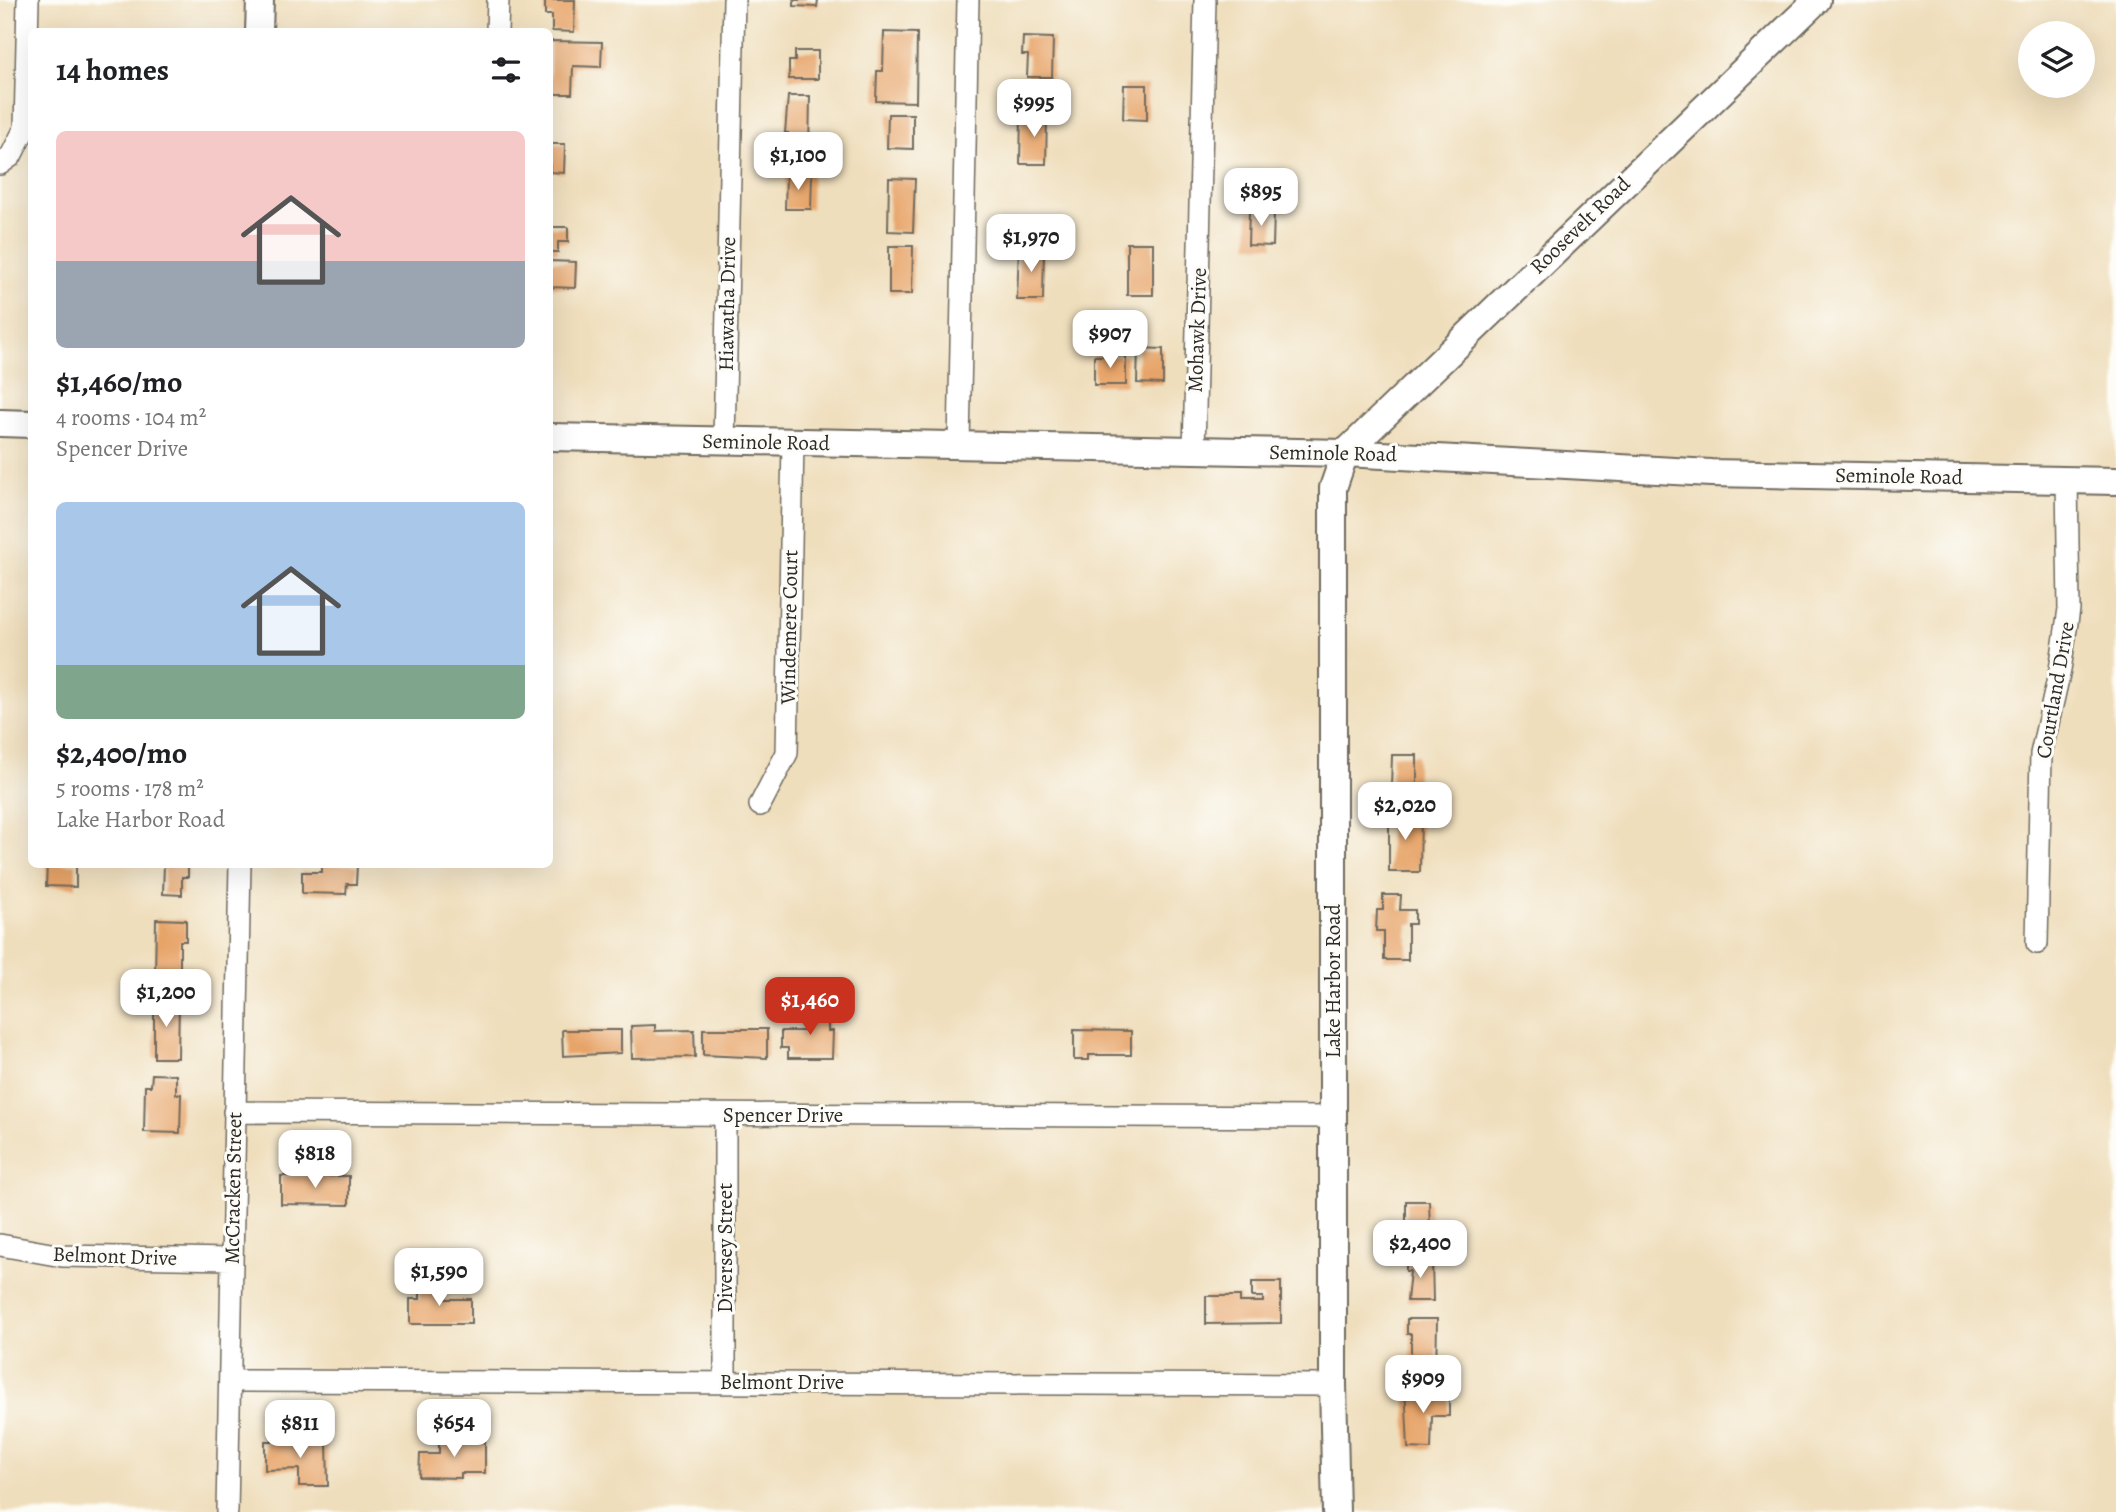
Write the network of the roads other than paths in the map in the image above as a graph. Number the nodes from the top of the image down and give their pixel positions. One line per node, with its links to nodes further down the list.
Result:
1 (28, 0): 10 (street)
2 (260, 0): 8 (street)
3 (498, 0): 9 (street)
4 (734, 0): 14 (street, Hiawatha Drive)
5 (968, 0): 16 (street)
6 (1205, 0): 17 (street, Mohawk Drive)
7 (1817, 0): 18 (street, Roosevelt Road)
8 (259, 28)
9 (497, 28)
10 (0, 164)
11 (0, 423): 12 (street)
12 (28, 424)
13 (553, 437): 14 (street, Seminole Road)
14 (724, 440): 15 (street, Seminole Road)
15 (793, 443): 16 (street, Seminole Road); 21 (street, Windemere Court)
16 (959, 445): 17 (street, Seminole Road)
17 (1194, 451): 18 (street, Seminole Road)
18 (1345, 453): 19 (street, Seminole Road); 26 (street, Lake Harbor Road)
19 (2067, 480): 20 (street, Seminole Road); 23 (street, Courtland Drive)
20 (2116, 481)
21 (760, 806)
22 (240, 868): 24 (street, McCracken Street)
23 (2037, 943)
24 (234, 1112): 25 (street, Spencer Drive); 28 (street, McCracken Street)
25 (725, 1115): 26 (street, Spencer Drive); 30 (street, Diversey Street)
26 (1333, 1117): 31 (street, Lake Harbor Road)
27 (0, 1245): 28 (street, Belmont Drive)
28 (231, 1259): 29 (street, McCracken Street)
29 (231, 1381): 30 (street, Belmont Drive); 32 (street, McCracken Street)
30 (725, 1382): 31 (street, Belmont Drive)
31 (1334, 1385): 33 (street, Lake Harbor Road)
32 (228, 1512)
33 (1336, 1512)

